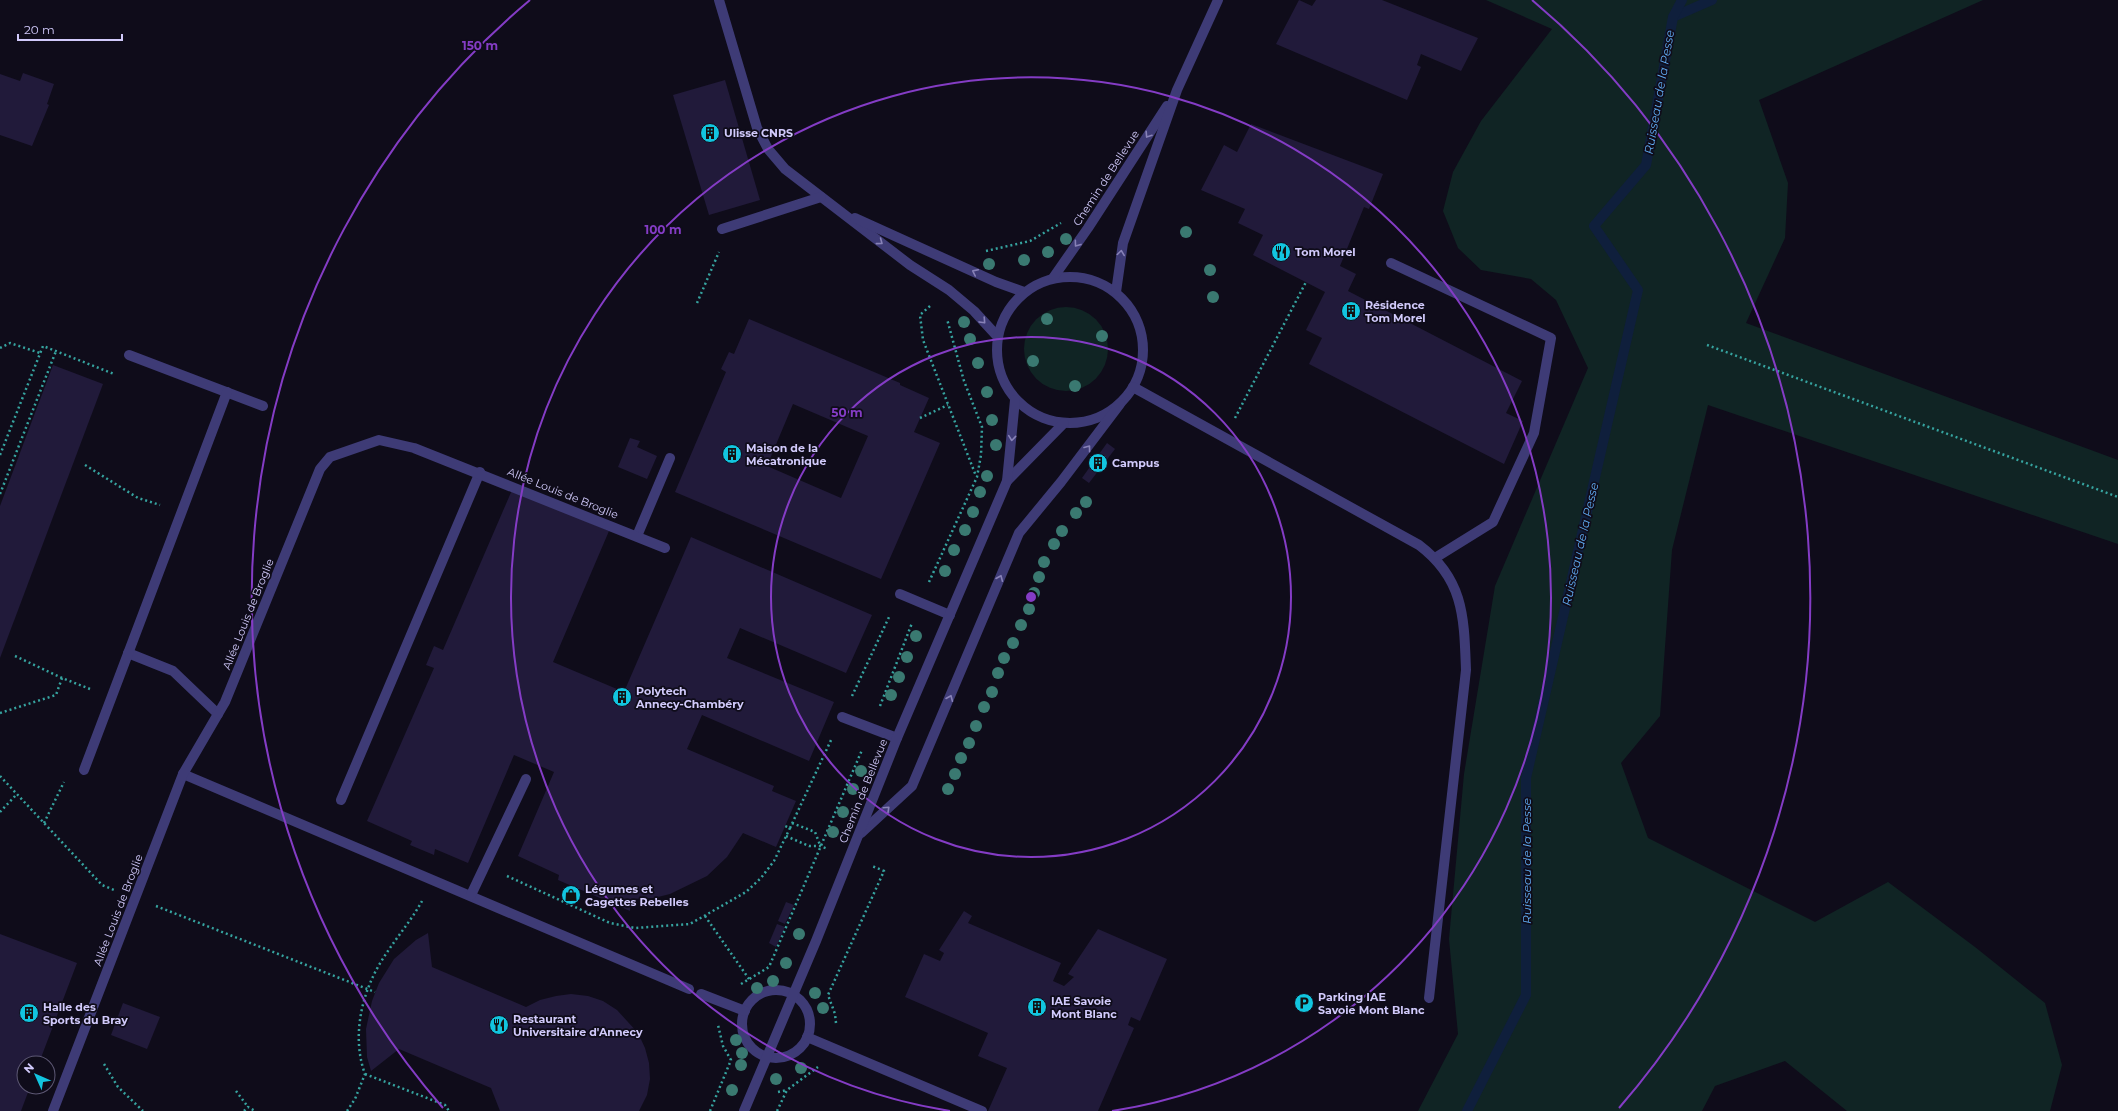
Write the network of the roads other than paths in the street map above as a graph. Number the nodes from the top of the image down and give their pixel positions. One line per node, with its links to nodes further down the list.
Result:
1 (719, 0): 4 (street)
2 (1218, 0): 3 (street, Chemin de Bellevue)
3 (1177, 90): 8 (street, Chemin de Bellevue, one-way to 8); 10 (street, Chemin de Bellevue, one-way to 3)
4 (821, 196): 5 (street); 6 (street)
5 (838, 210): 9 (street, one-way to 5); 11 (street, one-way to 11)
6 (726, 228)
7 (1391, 263): 24 (street)
8 (1053, 278): 9 (street); 10 (street)
9 (1024, 292): 11 (street)
10 (1116, 292): 13 (street)
11 (997, 336): 15 (street)
12 (129, 355): 14 (street)
13 (1133, 387): 16 (street); 24 (street)
14 (227, 392): 17 (street); 27 (street)
15 (1015, 400): 18 (street); 21 (street, Chemin de Bellevue, one-way to 21)
16 (1120, 404): 18 (street); 35 (street, one-way to 16)
17 (263, 406)
18 (1064, 423): 21 (street, Chemin de Bellevue)
19 (670, 458): 22 (street)
20 (480, 472): 22 (street, Allée Louis de Broglie); 28 (street, Allée Louis de Broglie); 34 (street)
21 (1007, 481): 26 (street, Chemin de Bellevue)
22 (637, 536): 23 (street, Allée Louis de Broglie)
23 (665, 548)
24 (1435, 558): 40 (street)
25 (900, 594): 26 (street)
26 (950, 615): 30 (street, Chemin de Bellevue)
27 (128, 653): 28 (street); 31 (street)
28 (218, 714): 32 (street, Allée Louis de Broglie)
29 (842, 717): 30 (street)
30 (897, 738): 35 (street, Chemin de Bellevue)
31 (84, 770)
32 (184, 774): 36 (street); 44 (street, Allée Louis de Broglie)
33 (526, 778): 36 (street)
34 (341, 800)
35 (858, 836): 39 (street, Chemin de Bellevue)
36 (471, 895): 37 (street)
37 (689, 988)
38 (701, 994): 41 (street)
39 (793, 994): 41 (street); 42 (street); 43 (street, Chemin de Bellevue)
40 (1429, 998)
41 (745, 1011): 43 (street)
42 (807, 1037): 43 (street); 46 (street)
43 (767, 1056): 45 (street, Chemin de Bellevue)
44 (52, 1111)
45 (744, 1111)
46 (982, 1111)

